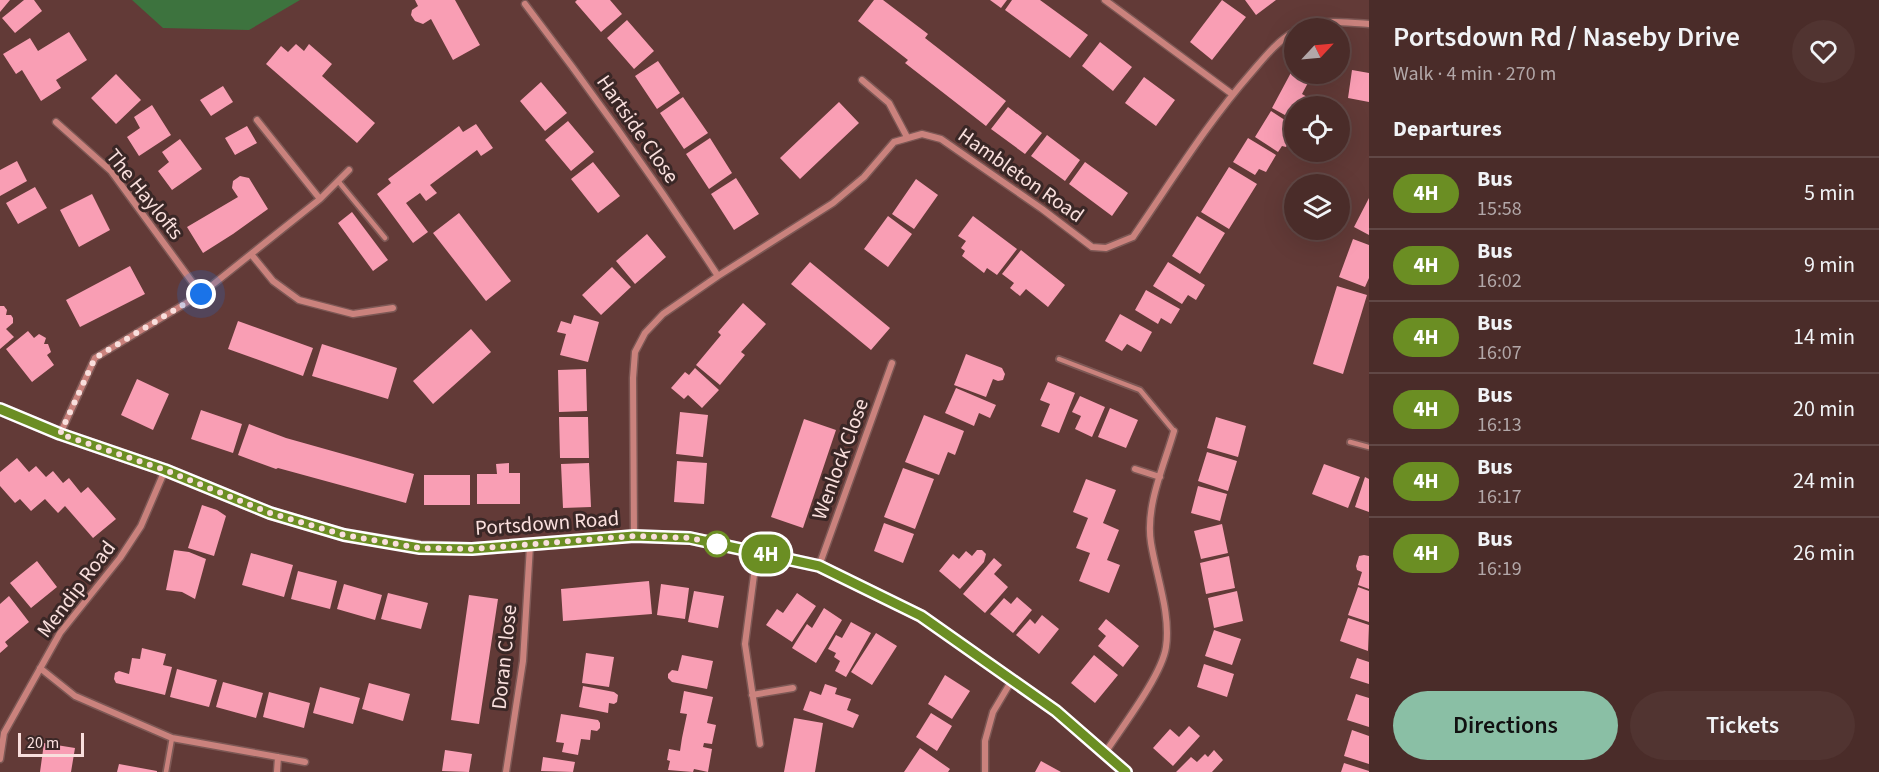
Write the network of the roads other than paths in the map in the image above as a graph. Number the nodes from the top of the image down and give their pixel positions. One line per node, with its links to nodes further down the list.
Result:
1 (1105, 0): 7 (street)
2 (523, 2): 16 (street, Hartside Close)
3 (1350, 22): 4 (street)
4 (1369, 24)
5 (1284, 38): 7 (street, Hambleton Road)
6 (862, 80): 10 (street)
7 (1232, 94): 10 (street, Hambleton Road)
8 (257, 120): 13 (street)
9 (56, 122): 17 (street, The Haylofts)
10 (908, 137): 16 (street)
11 (349, 170): 12 (street)
12 (338, 180): 13 (street); 14 (lane)
13 (320, 199): 15 (street)
14 (385, 238)
15 (251, 254): 17 (street); 18 (street)
16 (718, 276): 29 (street)
17 (201, 294): 23 (street)
18 (393, 308)
19 (1059, 359): 22 (lane)
20 (892, 363): 32 (street, Wenlock Close)
21 (0, 409): 23 (street, Portsdown Road)
22 (1174, 431): 28 (street)
23 (60, 434): 27 (street, Portsdown Road)
24 (1350, 442): 25 (lane)
25 (1369, 447)
26 (1135, 468): 28 (street)
27 (165, 470): 30 (street, Portsdown Road); 33 (street, Mendip Road)
28 (1160, 477): 40 (street)
29 (634, 536): 30 (street, Portsdown Road); 31 (street, Portsdown Road)
30 (530, 546): 46 (street, Doran Close)
31 (757, 552): 32 (street, Portsdown Road); 36 (street)
32 (819, 566): 34 (street, Portsdown Road)
33 (40, 668): 37 (street, Mendip Road); 38 (street)
34 (1012, 680): 40 (street, Portsdown Road); 47 (street)
35 (793, 688): 36 (street)
36 (752, 695): 39 (street)
37 (2, 733): 42 (street, Mendip Road)
38 (172, 738): 41 (street); 44 (lane)
39 (760, 744)
40 (1105, 753): 48 (street, Portsdown Road)
41 (278, 757): 43 (street); 45 (street)
42 (0, 759)
43 (305, 762)
44 (166, 772)
45 (277, 772)
46 (506, 772)
47 (985, 772)
48 (1126, 772)

